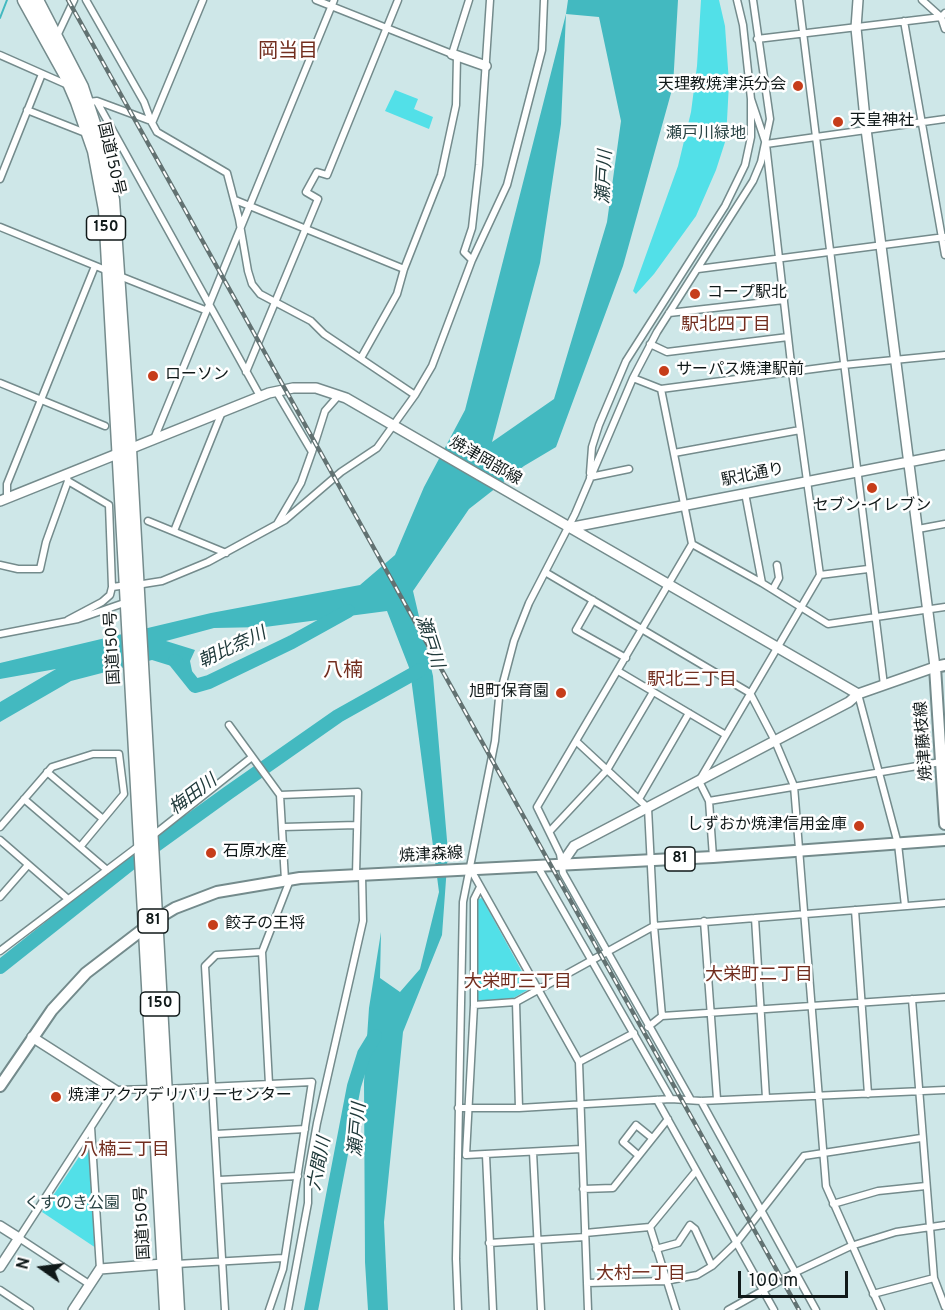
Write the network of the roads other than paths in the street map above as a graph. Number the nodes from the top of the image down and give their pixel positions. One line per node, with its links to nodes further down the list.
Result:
1 (24, 0): 29 (highway, 国道150号 / 150)
2 (37, 0): 23 (highway, 国道150号 / 150)
3 (74, 0): 23 (street)
4 (86, 0): 34 (street)
5 (203, 0): 34 (street)
6 (316, 0): 16 (street)
7 (398, 0): 19 (street)
8 (470, 0): 26 (street)
9 (490, 0): 27 (street)
10 (544, 0): 51 (street)
11 (737, 0): 30 (street)
12 (753, 0): 24 (street)
13 (799, 0): 22 (street)
14 (858, 0): 20 (street)
15 (922, 0): 17 (street)
16 (333, 3): 19 (street); 42 (street)
17 (943, 15): 18 (street); 21 (street)
18 (904, 21): 20 (street); 35 (street)
19 (386, 28): 26 (street); 44 (street)
20 (856, 28): 22 (street); 36 (street)
21 (945, 29)
22 (802, 32): 24 (street); 38 (street)
23 (57, 36): 31 (highway, 国道150号 / 150)
24 (757, 39): 39 (street)
25 (0, 55): 28 (street)
26 (455, 55): 27 (street); 53 (street)
27 (486, 66): 51 (street)
28 (42, 74): 29 (street); 32 (street)
29 (70, 86): 37 (highway, 国道150号 / 150)
30 (751, 99): 39 (street); 88 (street)
31 (92, 102): 34 (street); 55 (highway, 国道150号 / 150); 58 (street)
32 (27, 110): 37 (street); 40 (street)
33 (945, 119): 35 (street)
34 (151, 122): 41 (street)
35 (920, 122): 36 (street); 46 (street)
36 (866, 129): 38 (street); 47 (street)
37 (88, 134): 55 (highway, 国道150号 / 150)
38 (815, 136): 39 (street); 48 (street)
39 (766, 144): 50 (street); 54 (street)
40 (0, 179)
41 (235, 200): 42 (street); 45 (street)
42 (250, 206): 44 (street); 45 (street)
43 (0, 227): 52 (street)
44 (306, 228): 53 (street); 57 (street)
45 (241, 230): 57 (street); 58 (street)
46 (943, 238): 47 (street); 49 (street)
47 (881, 246): 48 (street); 64 (street)
48 (829, 252): 50 (street); 65 (street)
49 (945, 255)
50 (779, 258): 54 (street); 56 (street)
51 (472, 260): 73 (street)
52 (95, 266): 55 (street); 75 (street)
53 (404, 269): 63 (street)
54 (698, 269): 59 (street)
55 (115, 274): 58 (street); 81 (highway, 国道150号 / 150)
56 (784, 300): 59 (street); 60 (street)
57 (275, 303): 63 (street); 66 (street)
58 (206, 307): 66 (street); 80 (street)
59 (669, 313): 61 (street)
60 (788, 337): 61 (street); 67 (street)
61 (650, 344): 68 (street)
62 (945, 355): 64 (street)
63 (361, 358): 73 (street)
64 (897, 361): 65 (street); 85 (street)
65 (843, 365): 67 (street); 87 (street)
66 (246, 372): 74 (street)
67 (792, 372): 70 (street); 79 (street)
68 (633, 378): 70 (street); 88 (street)
69 (0, 383): 75 (street)
70 (661, 389): 83 (street)
71 (276, 391): 72 (street, 焼津岡部線); 74 (street, 焼津岡部線); 82 (street)
72 (339, 395): 78 (street, 焼津岡部線); 82 (street)
73 (415, 395): 78 (street)
74 (260, 396): 76 (street, 焼津岡部線)
75 (40, 400): 77 (street); 91 (street)
76 (222, 411): 80 (street, 焼津岡部線); 100 (street)
77 (105, 426)
78 (395, 426): 97 (street, 焼津岡部線); 98 (street)
79 (800, 430): 83 (street); 90 (street)
80 (153, 440): 81 (street, 焼津岡部線)
81 (125, 451): 89 (street, 焼津岡部線); 116 (highway, 国道150号 / 150)
82 (312, 452): 98 (street)
83 (674, 453): 94 (street)
84 (945, 455): 85 (street, 駅北通り)
85 (909, 461): 87 (street, 駅北通り); 99 (street)
86 (629, 469): 88 (street)
87 (856, 472): 90 (street, 駅北通り); 105 (street)
88 (590, 477): 97 (street)
89 (67, 478): 93 (street, 焼津岡部線); 103 (street); 112 (street)
90 (806, 481): 92 (street, 駅北通り); 107 (street)
91 (3, 483): 93 (street)
92 (745, 494): 94 (street, 駅北通り); 108 (street)
93 (3, 500)
94 (683, 504): 97 (street, 駅北通り); 101 (street)
95 (148, 521): 100 (street)
96 (945, 524): 99 (street)
97 (564, 525): 106 (street); 110 (street, 焼津岡部線)
98 (275, 526): 102 (street)
99 (918, 529): 118 (street)
100 (174, 531): 102 (street)
101 (692, 544): 108 (street); 110 (street)
102 (226, 553): 109 (street)
103 (0, 565)
104 (777, 565): 113 (street)
105 (868, 569): 107 (street); 119 (street)
106 (545, 572): 114 (street); 166 (street)
107 (820, 575): 115 (street)
108 (762, 583): 113 (street)
109 (143, 584)
110 (669, 584): 121 (street); 123 (street, 焼津岡部線)
111 (120, 586): 112 (street)
112 (112, 587): 120 (street)
113 (773, 589): 115 (street)
114 (593, 600): 121 (street); 124 (street)
115 (801, 606): 119 (street); 123 (street)
116 (132, 608): 120 (street); 156 (highway, 国道150号 / 150)
117 (945, 608): 118 (street)
118 (928, 610): 119 (street); 125 (street)
119 (874, 616): 127 (street)
120 (65, 622): 122 (street)
121 (642, 629): 124 (street); 129 (street)
122 (0, 634)
123 (777, 647): 129 (street); 130 (street, 焼津岡部線)
124 (626, 658): 126 (street)
125 (940, 666): 127 (street); 137 (main road, 焼津藤枝線)
126 (618, 671): 128 (street); 134 (street)
127 (884, 685): 130 (street)
128 (653, 692): 131 (street); 138 (street)
129 (750, 693): 133 (street); 135 (street)
130 (858, 694): 135 (street); 139 (street)
131 (689, 713): 133 (street); 145 (street)
132 (229, 725): 136 (street)
133 (726, 735): 141 (street)
134 (577, 741): 138 (street); 153 (street)
135 (775, 741): 141 (street); 142 (street)
136 (252, 758): 143 (street); 156 (street)
137 (943, 762): 139 (street); 149 (main road, 焼津藤枝線)
138 (607, 770): 145 (street); 153 (street)
139 (878, 771): 142 (street); 157 (street)
140 (47, 772): 144 (street); 148 (street); 148 (street)
141 (699, 782): 146 (street); 147 (street)
142 (794, 786): 146 (street); 159 (street)
143 (280, 795): 150 (street); 152 (street)
144 (24, 799): 151 (street); 158 (street)
145 (639, 799): 147 (street)
146 (709, 801): 160 (street)
147 (648, 808): 161 (street); 163 (street)
148 (103, 819): 158 (street)
149 (945, 824)
150 (357, 825): 152 (street); 167 (street)
151 (0, 827)
152 (283, 827): 168 (street)
153 (550, 831): 163 (street)
154 (0, 840): 162 (street)
155 (945, 840): 157 (main road, 焼津森線 / 81)
156 (145, 843): 165 (street); 178 (highway, 国道150号 / 150)
157 (898, 844): 159 (main road, 焼津森線 / 81); 173 (street)
158 (80, 847): 165 (street)
159 (800, 851): 160 (main road, 焼津森線 / 81); 175 (street)
160 (713, 857): 161 (main road, 焼津森線 / 81)
161 (651, 861): 163 (main road, 焼津森線 / 81); 179 (street)
162 (28, 865): 170 (street); 171 (street)
163 (561, 865): 164 (main road, 焼津森線 / 81); 182 (street)
164 (538, 867): 166 (main road, 焼津森線 / 81); 183 (street)
165 (107, 870): 171 (street)
166 (466, 870): 167 (main road, 焼津森線 / 81); 169 (street); 215 (street)
167 (364, 875): 168 (main road, 焼津森線 / 81); 269 (street)
168 (287, 880): 178 (main road, 焼津森線 / 81); 181 (street)
169 (480, 887): 184 (street); 189 (street)
170 (0, 897)
171 (68, 899): 180 (street)
172 (945, 903): 173 (street)
173 (905, 906): 174 (street)
174 (855, 910): 175 (street); 188 (street)
175 (806, 914): 176 (street); 190 (street)
176 (755, 918): 177 (street); 191 (street)
177 (704, 921): 179 (street); 192 (street)
178 (150, 923): 196 (main road, 焼津森線 / 81); 202 (highway, 国道150号 / 150)
179 (654, 926): 182 (street); 193 (street)
180 (0, 951)
181 (262, 952): 199 (street); 201 (street)
182 (608, 953): 183 (street); 194 (street)
183 (591, 961): 184 (street); 195 (street)
184 (537, 991): 187 (street); 197 (street)
185 (945, 997): 186 (street)
186 (912, 999): 188 (street); 205 (street)
187 (516, 1002): 189 (street); 216 (street)
188 (861, 1003): 190 (street); 206 (street)
189 (474, 1005): 217 (street)
190 (811, 1006): 191 (street); 207 (street)
191 (760, 1010): 192 (street); 208 (street)
192 (710, 1014): 193 (street); 210 (street)
193 (662, 1016): 194 (street)
194 (648, 1027): 212 (street)
195 (634, 1033): 197 (street); 209 (street)
196 (32, 1037): 198 (main road, 焼津森線 / 81); 203 (street)
197 (579, 1062): 214 (street)
198 (4, 1070): 200 (main road, 焼津森線 / 81)
199 (269, 1084): 201 (street); 220 (street)
200 (0, 1086)
201 (213, 1086): 202 (street); 221 (street)
202 (159, 1089): 203 (street); 249 (highway, 国道150号 / 150)
203 (115, 1090): 219 (street)
204 (945, 1090): 205 (street)
205 (918, 1092): 206 (street); 223 (street)
206 (868, 1094): 207 (street)
207 (818, 1096): 208 (street); 226 (street)
208 (766, 1098): 210 (street)
209 (672, 1099): 211 (street); 212 (street)
210 (717, 1099): 213 (street)
211 (657, 1100): 214 (street); 218 (street)
212 (691, 1100): 213 (street)
213 (701, 1101): 235 (street)
214 (580, 1106): 216 (street); 224 (street)
215 (458, 1108): 217 (street); 270 (street)
216 (519, 1108): 217 (street)
217 (469, 1109): 227 (street)
218 (668, 1119): 222 (street); 229 (street)
219 (91, 1127): 241 (street); 252 (street)
220 (305, 1129): 221 (street); 230 (street)
221 (216, 1134): 231 (street)
222 (652, 1138): 228 (street); 228 (street)
223 (921, 1138): 226 (street); 232 (street)
224 (581, 1149): 225 (street); 233 (street)
225 (534, 1152): 227 (street); 242 (street)
226 (822, 1153): 234 (street); 235 (street)
227 (486, 1155): 244 (street)
228 (638, 1155): 233 (street)
229 (696, 1171): 238 (street); 243 (street)
230 (298, 1176): 231 (street); 247 (street)
231 (219, 1180): 248 (street)
232 (926, 1186): 234 (street); 239 (street)
233 (583, 1190): 240 (street)
234 (833, 1204): 245 (street)
235 (762, 1211): 243 (street); 253 (street)
236 (945, 1225): 239 (street)
237 (0, 1226): 241 (street)
238 (650, 1227): 240 (street); 246 (street)
239 (930, 1227): 245 (street); 254 (street)
240 (585, 1235): 242 (street); 256 (street)
241 (19, 1238): 251 (street); 257 (street)
242 (537, 1239): 244 (street); 272 (street)
243 (737, 1242): 250 (street); 259 (street)
244 (489, 1243): 271 (street)
245 (851, 1246): 253 (street); 260 (street)
246 (656, 1249): 250 (street); 255 (street)
247 (283, 1258): 248 (street); 268 (street)
248 (222, 1262): 249 (street); 267 (street)
249 (169, 1264): 252 (street); 265 (highway, 国道150号 / 150); 266 (highway, 国道150号 / 150)
250 (712, 1266): 255 (street)
251 (0, 1267)
252 (100, 1269): 257 (street)
253 (796, 1272): 259 (street); 277 (street)
254 (934, 1278): 260 (street); 261 (street)
255 (665, 1281): 256 (street); 274 (street)
256 (586, 1283): 273 (street)
257 (89, 1284): 264 (street)
258 (0, 1290): 263 (street)
259 (763, 1291): 262 (street); 276 (street)
260 (873, 1294): 278 (street)
261 (945, 1307)
262 (736, 1308): 275 (street)
263 (30, 1310)
264 (73, 1310)
265 (166, 1310)
266 (178, 1310)
267 (225, 1310)
268 (269, 1310)
269 (288, 1310)
270 (458, 1310)
271 (493, 1310)
272 (541, 1310)
273 (588, 1310)
274 (676, 1310)
275 (728, 1310)
276 (774, 1310)
277 (816, 1310)
278 (881, 1310)

